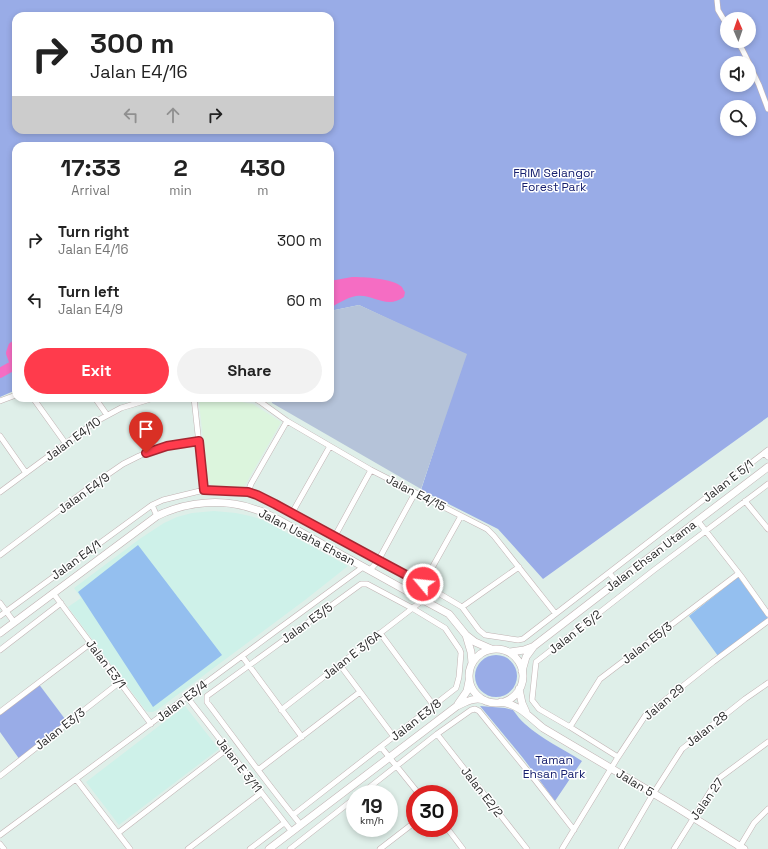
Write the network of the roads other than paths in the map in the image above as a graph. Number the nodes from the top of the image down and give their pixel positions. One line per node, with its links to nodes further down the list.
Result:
1 (717, 0): 2 (street)
2 (720, 13)
3 (756, 81): 4 (street)
4 (768, 109)
5 (12, 396): 6 (street)
6 (0, 401)
7 (36, 402): 16 (street)
8 (97, 402): 12 (street)
9 (141, 402): 12 (street, Jalan E4/10)
10 (194, 402): 15 (street)
11 (260, 402): 13 (street, Jalan E4/15)
12 (107, 415): 16 (street, Jalan E4/10)
13 (287, 421): 17 (street, Jalan E4/15); 26 (street)
14 (0, 436): 22 (street)
15 (199, 441): 24 (street); 37 (street, Jalan E4/9)
16 (66, 444): 22 (street, Jalan E4/10)
17 (330, 446): 21 (street, Jalan E4/15); 30 (street)
18 (766, 451): 19 (street); 42 (street, Jalan E 5/1)
19 (768, 457)
20 (768, 467): 33 (street, Jalan Ehsan Utama)
21 (371, 470): 27 (street, Jalan E4/15); 36 (street)
22 (26, 473): 25 (street, Jalan E4/10)
23 (768, 484): 28 (street, Jalan E 5/2)
24 (204, 490): 26 (street, Jalan E4/1); 29 (street, Jalan E4/1)
25 (0, 492)
26 (248, 492): 30 (street, Jalan E4/1)
27 (415, 493): 32 (street, Jalan E4/15); 38 (street)
28 (745, 501): 34 (street); 35 (street, Jalan E 5/2)
29 (152, 505): 31 (street); 52 (street, Jalan E4/1)
30 (292, 513): 36 (street, Jalan E4/1)
31 (157, 516): 39 (street, Jalan Usaha Ehsan); 46 (street, Jalan Usaha Ehsan)
32 (461, 516): 40 (street, Jalan E4/15); 45 (street)
33 (698, 521): 35 (street); 44 (street, Jalan Ehsan Utama)
34 (768, 529)
35 (706, 531): 43 (street); 85 (street, Jalan E 5/2)
36 (335, 536): 38 (street, Jalan E4/1)
37 (0, 554)
38 (378, 560): 41 (street); 45 (street, Jalan E4/1)
39 (363, 567): 41 (street, Jalan Usaha Ehsan); 66 (street, Jalan E3/4)
40 (519, 567): 50 (street); 53 (street, Jalan E4/15)
41 (370, 570): 47 (street, Jalan Usaha Ehsan)
42 (609, 573): 44 (street); 53 (street, Jalan E 5/1)
43 (738, 574): 54 (street); 85 (street, Jalan E5/3)
44 (616, 582): 62 (street, Jalan Ehsan Utama)
45 (423, 584): 50 (street, Jalan E4/1)
46 (54, 593): 49 (street, Jalan E3/1); 57 (street, Jalan Usaha Ehsan)
47 (423, 600): 51 (street, Jalan E 3/6A); 60 (street, Jalan Usaha Ehsan)
48 (0, 603): 52 (street)
49 (61, 604): 61 (street, Jalan E3/1); 64 (street)
50 (462, 607): 53 (street, Jalan E 5/1)
51 (412, 608): 59 (street, Jalan E 3/6A); 68 (street, Jalan E3/5); 79 (street, Jalan E3/8)
52 (6, 612): 55 (street, Jalan E4/1); 57 (street)
53 (555, 613)
54 (768, 614)
55 (0, 616)
56 (768, 621): 93 (street, Jalan 29)
57 (14, 622): 58 (street, Jalan Usaha Ehsan)
58 (0, 633)
59 (380, 633): 69 (street, Jalan E 3/6A); 79 (street)
60 (466, 635): 63 (street, Jalan Usaha Ehsan); 67 (street, Jalan Usaha Ehsan)
61 (91, 642): 72 (street, Jalan E3/1); 82 (street)
62 (534, 646): 65 (street, Jalan Ehsan Utama); 70 (street, Jalan Ehsan Utama)
63 (491, 649): 65 (street); 67 (street)
64 (0, 650)
65 (510, 652): 70 (street)
66 (242, 656): 68 (street); 76 (street, Jalan E3/4)
67 (472, 663): 71 (street)
68 (249, 665): 81 (street); 96 (street, Jalan E3/5)
69 (340, 665): 75 (street); 81 (street, Jalan E 3/6A)
70 (522, 671): 74 (street)
71 (469, 680): 77 (street); 80 (street)
72 (120, 682): 84 (street, Jalan E3/1); 97 (street, Jalan E3/3)
73 (768, 683): 102 (street, Jalan 28)
74 (519, 689): 78 (street); 83 (street, Jalan 5)
75 (360, 692): 87 (street); 88 (street)
76 (187, 697): 84 (street, Jalan E3/4); 91 (street, Jalan E 3/11)
77 (486, 701): 78 (street); 80 (street)
78 (501, 702): 83 (street, Jalan 5)
79 (434, 706): 88 (street, Jalan E3/8)
80 (457, 706): 92 (street)
81 (282, 710): 87 (street)
82 (0, 712)
83 (527, 714): 95 (street, Jalan 5)
84 (151, 724): 98 (street, Jalan E3/4)
85 (570, 727): 93 (street)
86 (437, 734): 94 (street); 110 (street); 125 (street, Jalan E2/2)
87 (302, 737): 96 (street)
88 (394, 737): 90 (street, Jalan E3/8)
89 (768, 742): 106 (street, Jalan 27)
90 (381, 747): 92 (street); 105 (street, Jalan E3/8)
91 (227, 749): 101 (street, Jalan E 3/11); 112 (street)
92 (390, 757): 94 (street); 108 (street)
93 (618, 757): 95 (street, Jalan 29)
94 (397, 766): 99 (street); 100 (street)
95 (611, 768): 102 (street, Jalan 5); 110 (street, Jalan 29)
96 (258, 770): 105 (street)
97 (0, 776)
98 (76, 780): 112 (street); 113 (street, Jalan E3/4)
99 (373, 785)
100 (412, 785)
101 (261, 793): 107 (street, Jalan E 3/11); 119 (street)
102 (653, 794): 106 (street, Jalan 5); 127 (street, Jalan 28)
103 (346, 805): 122 (street)
104 (768, 809): 116 (street)
105 (293, 815): 108 (street)
106 (693, 818): 116 (street, Jalan 5); 128 (street, Jalan 27)
107 (284, 823): 111 (street, Jalan E 3/11); 120 (street)
108 (301, 825): 111 (street)
109 (406, 829): 123 (street)
110 (574, 830): 126 (street, Jalan 29)
111 (292, 832): 121 (street)
112 (118, 833): 118 (street)
113 (0, 835)
114 (454, 837): 124 (street)
115 (0, 844): 117 (street)
116 (741, 848)
117 (4, 849)
118 (130, 849)
119 (188, 849)
120 (250, 849)
121 (269, 849)
122 (290, 849)
123 (380, 849)
124 (463, 849)
125 (527, 849)
126 (562, 849)
127 (621, 849)
128 (674, 849)

